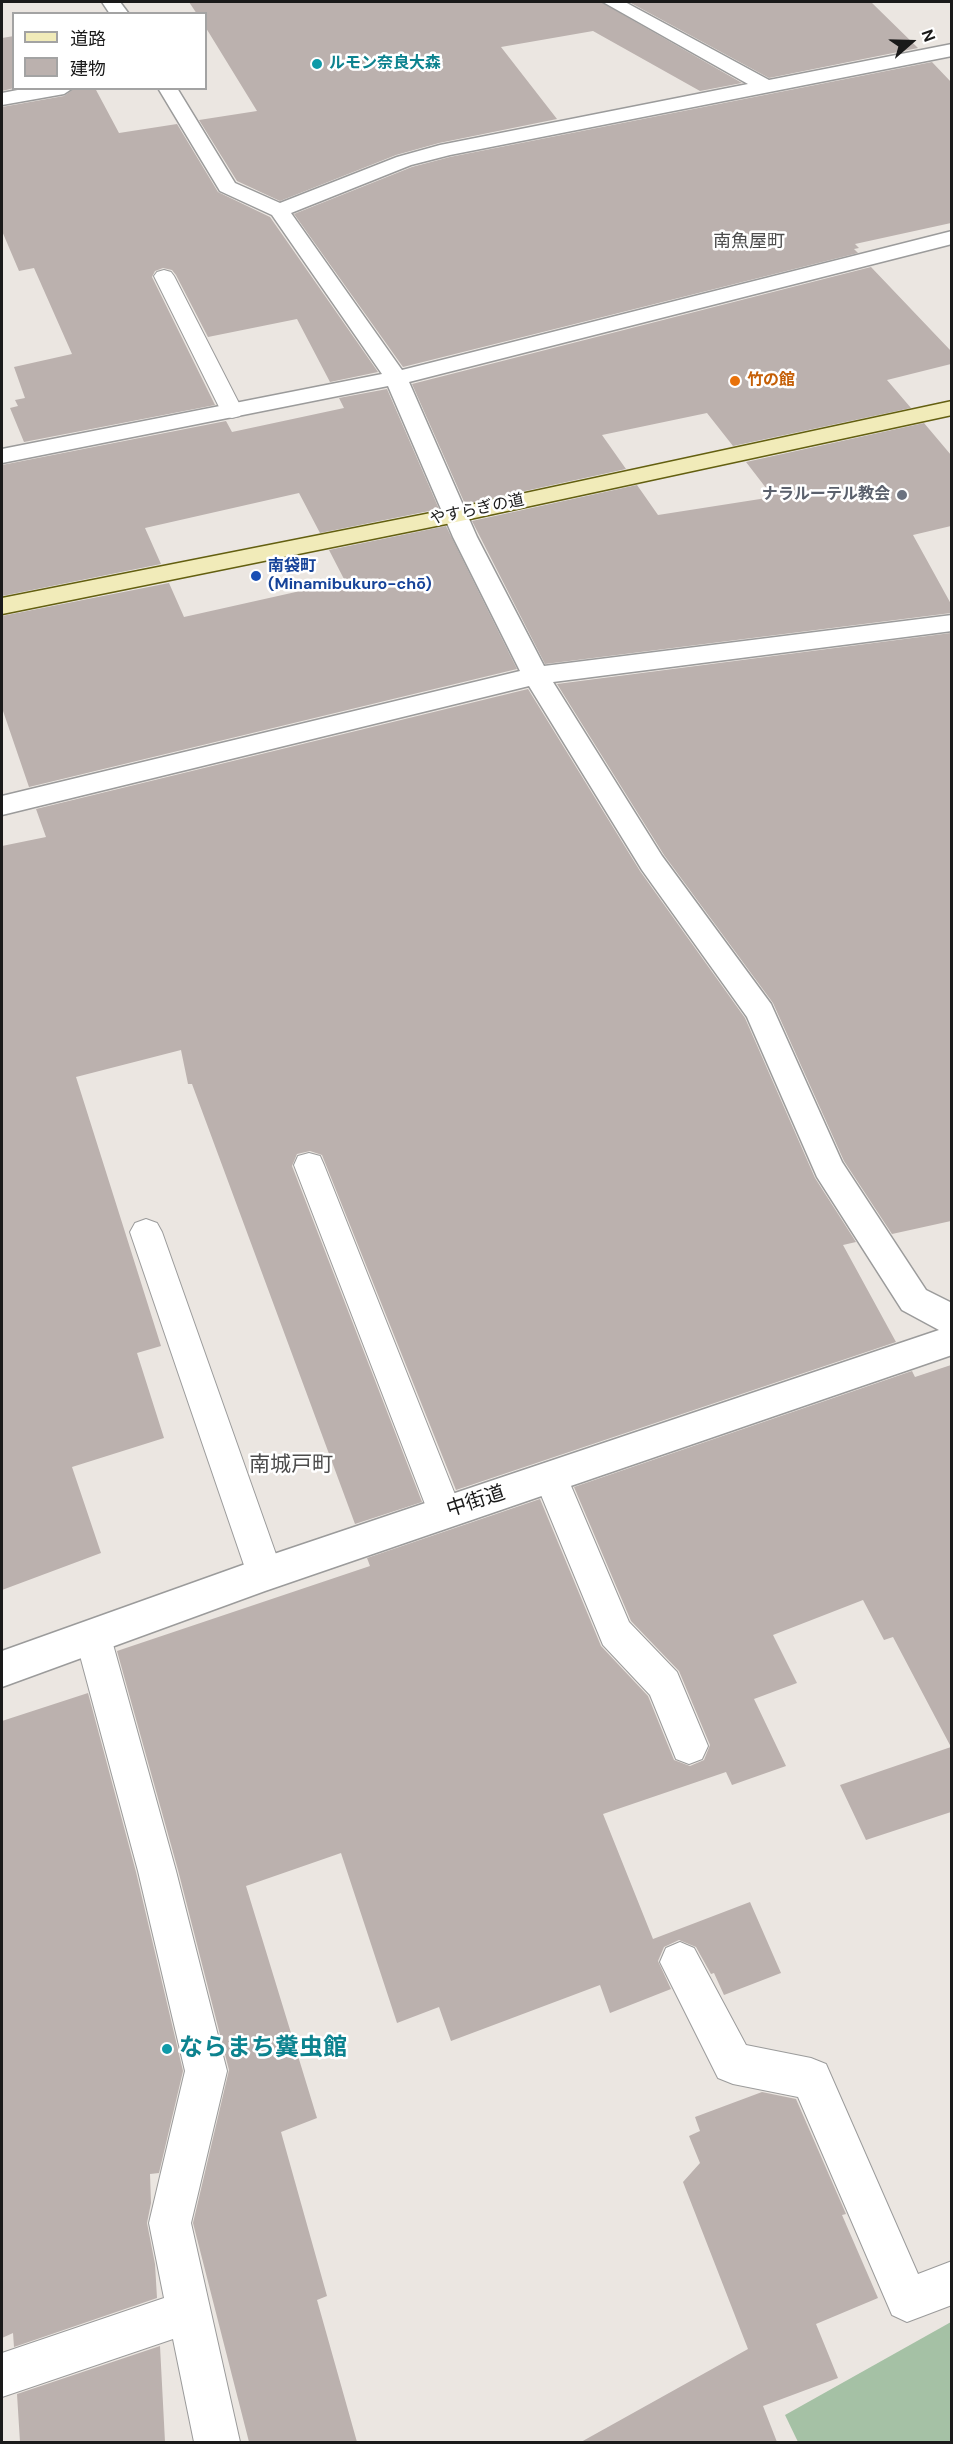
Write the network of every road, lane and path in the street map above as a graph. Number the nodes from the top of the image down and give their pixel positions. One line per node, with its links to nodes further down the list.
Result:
1 (612, 2): 3 (street)
2 (947, 56): 3 (street)
3 (768, 87): 7 (street)
4 (53, 90): 6 (street)
5 (168, 90): 7 (street)
6 (2, 99)
7 (279, 211): 10 (street)
8 (951, 237): 10 (street)
9 (164, 276): 12 (lane)
10 (396, 378): 12 (street); 14 (street)
11 (951, 408): 14 (street, やすらぎの道)
12 (232, 411): 13 (street)
13 (2, 456)
14 (456, 515): 15 (street, やすらぎの道); 17 (street)
15 (2, 606)
16 (951, 623): 17 (street)
17 (536, 676): 18 (street); 21 (street)
18 (2, 806)
19 (309, 1165): 24 (lane)
20 (146, 1232): 25 (lane)
21 (951, 1320)
22 (951, 1340): 23 (street, 中街道)
23 (551, 1478): 24 (street, 中街道); 28 (lane)
24 (445, 1512): 25 (street, 中街道)
25 (265, 1574): 26 (street, 中街道)
26 (93, 1637): 27 (street, 中街道); 31 (lane)
27 (2, 1669)
28 (689, 1746)
29 (680, 1962): 30 (lane)
30 (951, 2283)
31 (189, 2311): 32 (lane); 33 (lane)
32 (2, 2375)
33 (217, 2442)

